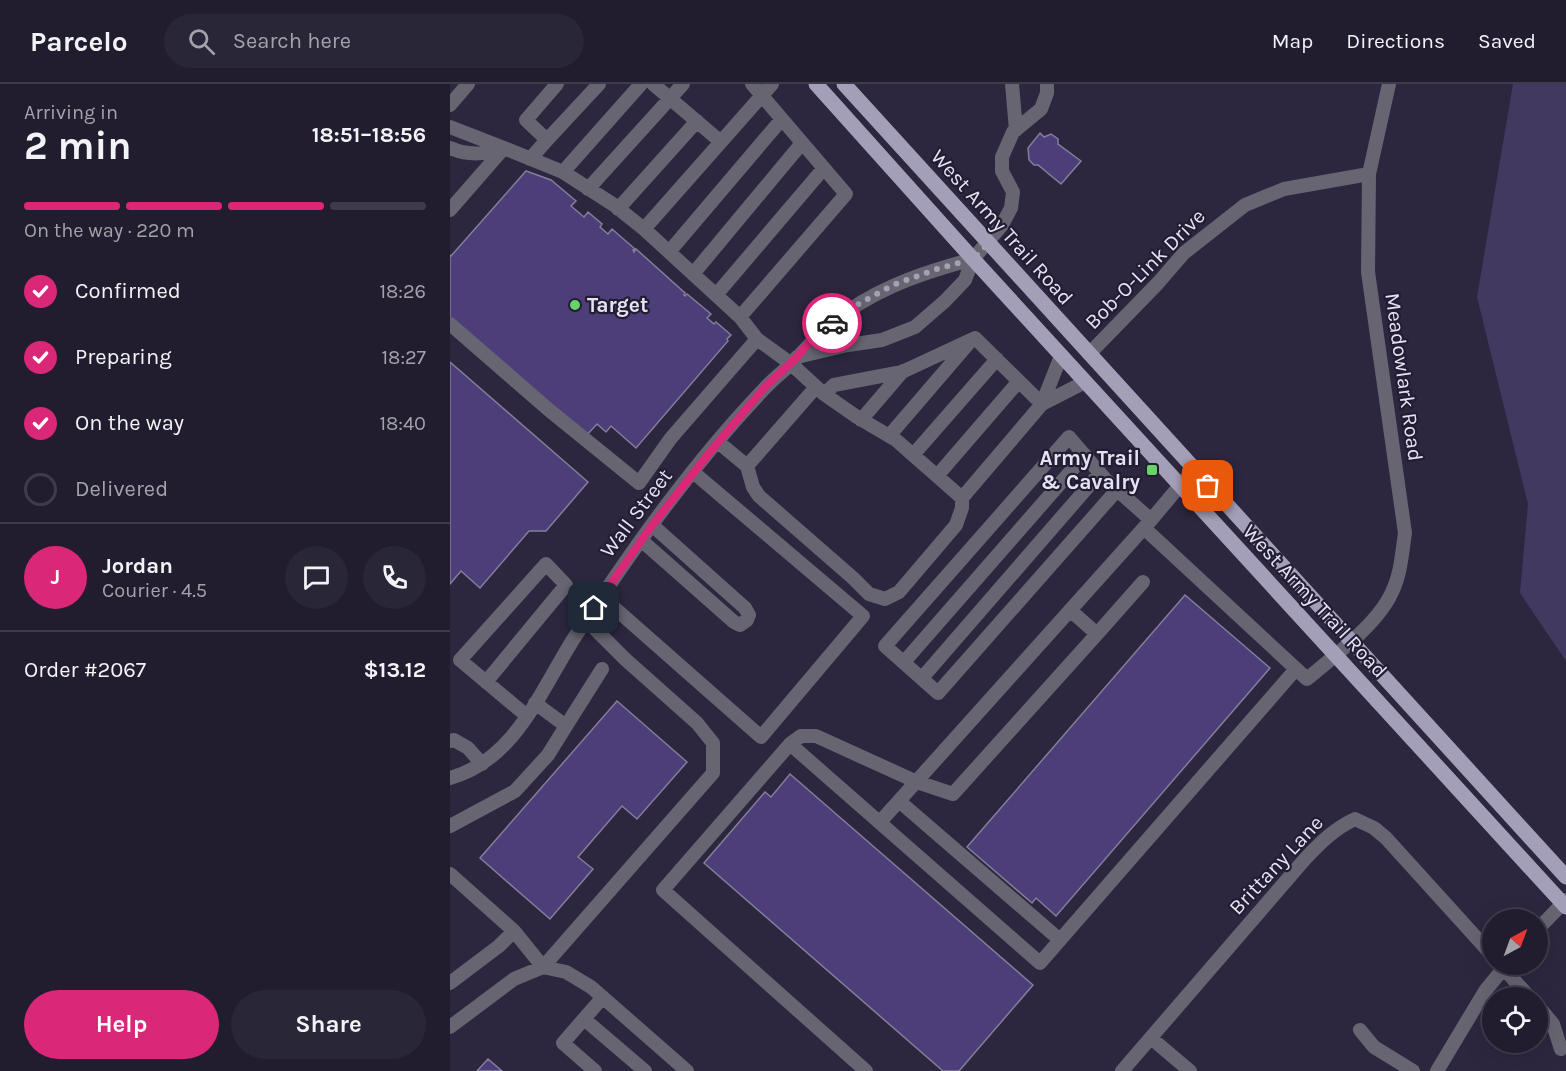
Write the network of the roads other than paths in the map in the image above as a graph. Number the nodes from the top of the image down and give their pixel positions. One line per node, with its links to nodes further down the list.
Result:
1 (468, 84): 16 (street)
2 (557, 84): 21 (street)
3 (599, 84): 21 (street)
4 (641, 84): 28 (street)
5 (653, 84): 15 (street)
6 (683, 84): 15 (street)
7 (752, 84): 14 (street)
8 (772, 84): 14 (street)
9 (816, 84): 36 (main road, West Army Trail Road)
10 (844, 84): 34 (main road, West Army Trail Road)
11 (1012, 84): 20 (street)
12 (1047, 84): 20 (street)
13 (1389, 84): 29 (street, Meadowlark Road)
14 (762, 95): 17 (street); 22 (street)
15 (670, 98): 18 (street); 30 (street)
16 (450, 105)
17 (782, 119): 23 (street); 35 (street)
18 (697, 121): 22 (street); 31 (street)
19 (450, 128): 25 (street)
20 (1016, 130): 34 (street, Wall Street)
21 (547, 140): 26 (street)
22 (721, 142): 33 (street)
23 (802, 143): 27 (street); 37 (street)
24 (450, 148): 25 (street)
25 (504, 148): 26 (street); 32 (street)
26 (530, 159): 28 (street)
27 (824, 168): 38 (street); 39 (street)
28 (563, 172): 30 (street)
29 (1368, 174): 43 (street, Bob-O-Link Drive); 75 (street, Meadowlark Road)
30 (588, 189): 31 (street)
31 (618, 209): 33 (street)
32 (450, 210)
33 (644, 229): 35 (street)
34 (988, 244): 36 (street, Wall Street); 43 (main road, West Army Trail Road)
35 (669, 252): 37 (street)
36 (973, 259): 44 (main road, West Army Trail Road); 46 (street, Wall Street); 46 (street, Wall Street)
37 (693, 274): 38 (street)
38 (716, 295): 39 (street)
39 (741, 317): 41 (street)
40 (450, 324): 41 (street)
41 (757, 339): 46 (street)
42 (972, 339): 45 (street); 47 (street); 53 (street)
43 (1089, 354): 58 (main road, West Army Trail Road)
44 (1061, 356): 49 (main road, West Army Trail Road); 51 (street)
45 (997, 359): 48 (street); 55 (street)
46 (794, 360): 50 (street); 54 (street, Wall Street)
47 (903, 371): 50 (street); 52 (street)
48 (1019, 381): 51 (street); 61 (street)
49 (1085, 382): 51 (street); 62 (main road, West Army Trail Road)
50 (820, 390): 52 (street); 57 (street)
51 (1042, 404): 64 (street)
52 (861, 420): 53 (street)
53 (889, 436): 55 (street)
54 (718, 442): 57 (street); 59 (street, Wall Street)
55 (913, 455): 61 (street)
56 (1085, 455): 60 (street); 78 (street); 78 (street)
57 (747, 466): 64 (street)
58 (1193, 470): 62 (street); 75 (main road, West Army Trail Road)
59 (693, 472): 66 (street, Wall Street); 71 (street)
60 (1100, 473): 63 (street); 81 (street)
61 (937, 476): 64 (street)
62 (1180, 486): 65 (street); 76 (main road, West Army Trail Road)
63 (1117, 490): 65 (street); 81 (street)
64 (962, 498)
65 (1148, 524): 72 (street); 80 (street)
66 (652, 525): 67 (street, Wall Street); 68 (street)
67 (641, 540): 70 (street); 71 (street, Wall Street)
68 (716, 582): 70 (street); 70 (street)
69 (1143, 582): 74 (street)
70 (704, 596)
71 (602, 597): 73 (street, Wall Street)
72 (1070, 610): 74 (street); 90 (street)
73 (586, 620): 83 (street, Wall Street); 101 (street)
74 (1096, 634): 90 (street)
75 (1350, 641): 76 (street, Meadowlark Road); 95 (main road, West Army Trail Road)
76 (1336, 654): 80 (street, Meadowlark Road); 96 (main road, West Army Trail Road)
77 (455, 656): 82 (street); 82 (street)
78 (904, 662): 81 (street)
79 (602, 669): 85 (street)
80 (1296, 669): 99 (street)
81 (922, 678)
82 (486, 682): 84 (street)
83 (535, 703): 84 (street, Wall Street); 85 (street)
84 (527, 716): 88 (street, Wall Street)
85 (566, 726): 93 (street)
86 (451, 739): 88 (street)
87 (790, 744): 90 (street); 92 (street); 116 (street)
88 (482, 764): 89 (street, Wall Street)
89 (450, 778)
90 (916, 782): 91 (street)
91 (899, 801): 92 (street); 99 (street)
92 (880, 822): 99 (street)
93 (450, 826)
94 (450, 874): 98 (street)
95 (1566, 877)
96 (1565, 903): 97 (street)
97 (1548, 919)
98 (514, 931): 101 (street); 104 (street)
99 (1060, 940)
100 (1482, 944): 111 (street, Brittany Lane)
101 (543, 967): 106 (street); 109 (street)
102 (1497, 975): 120 (street)
103 (1511, 975): 105 (street)
104 (452, 978)
105 (1521, 987)
106 (603, 997): 108 (street); 115 (street)
107 (1548, 1018): 112 (street)
108 (584, 1019): 113 (street); 114 (street)
109 (450, 1027)
110 (1360, 1029): 119 (street)
111 (1151, 1038): 117 (street); 118 (street)
112 (1561, 1049)
113 (595, 1071)
114 (645, 1071)
115 (687, 1071)
116 (866, 1071)
117 (1122, 1071)
118 (1190, 1071)
119 (1413, 1071)
120 (1437, 1071)

